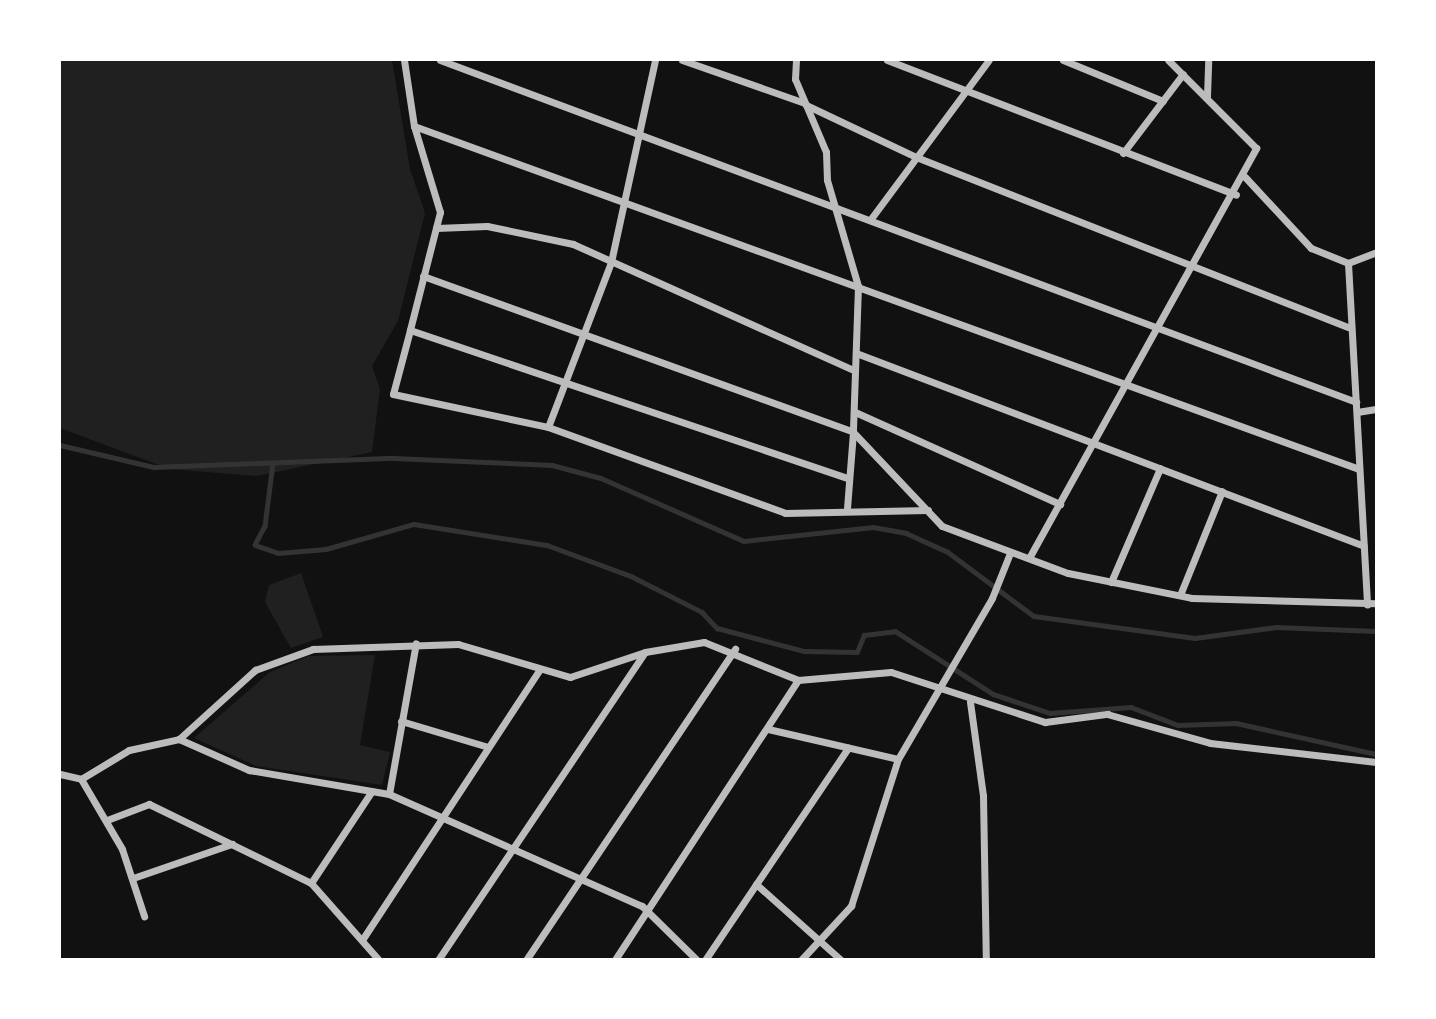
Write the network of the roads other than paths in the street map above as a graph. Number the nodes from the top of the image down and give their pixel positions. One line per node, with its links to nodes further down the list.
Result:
1 (404, 60): 16 (street)
2 (440, 60): 17 (street)
3 (655, 60): 17 (street)
4 (682, 60): 15 (street)
5 (796, 60): 15 (street)
6 (887, 60): 12 (street)
7 (989, 60): 12 (street)
8 (1063, 60): 14 (street)
9 (1168, 60): 11 (street)
10 (1208, 60): 13 (street)
11 (1183, 74): 13 (street); 14 (street)
12 (964, 94): 18 (street); 19 (street)
13 (1206, 96): 20 (street)
14 (1163, 102): 18 (street)
15 (806, 104): 19 (street); 23 (street)
16 (414, 126): 22 (street); 25 (street)
17 (639, 134): 22 (street); 23 (street)
18 (1123, 153): 21 (street)
19 (916, 157): 24 (street); 29 (street)
20 (1245, 177): 21 (street); 28 (street)
21 (1236, 195): 29 (street)
22 (625, 201): 27 (street); 31 (street)
23 (834, 206): 24 (street); 31 (street)
24 (870, 219): 33 (street)
25 (436, 228): 27 (street); 30 (street)
26 (1377, 251): 28 (street)
27 (611, 262): 35 (street); 37 (street)
28 (1348, 263): 32 (street)
29 (1194, 267): 32 (street); 33 (street)
30 (423, 275): 34 (street); 35 (street)
31 (858, 286): 36 (street); 39 (street)
32 (1348, 327): 40 (street)
33 (1159, 328): 39 (street); 40 (street)
34 (410, 330): 38 (street); 44 (street)
35 (584, 331): 38 (street); 45 (street)
36 (856, 353): 37 (street); 46 (street)
37 (855, 371): 42 (street)
38 (566, 382): 44 (street); 49 (street)
39 (1126, 387): 46 (street); 48 (street)
40 (1356, 402): 43 (street)
41 (1377, 410): 43 (street)
42 (855, 412): 45 (street); 51 (street)
43 (1357, 412): 48 (street)
44 (548, 427): 52 (street)
45 (853, 432): 49 (street); 53 (street)
46 (1094, 444): 47 (street); 51 (street)
47 (1160, 468): 50 (street); 57 (street)
48 (1359, 469): 54 (street)
49 (848, 478): 52 (street)
50 (1222, 491): 54 (street); 58 (street)
51 (1060, 504): 56 (street)
52 (847, 508): 53 (street)
53 (928, 510): 55 (street)
54 (1364, 546): 60 (street)
55 (1010, 552): 56 (street); 66 (street)
56 (1029, 558): 57 (street)
57 (1111, 582): 58 (street)
58 (1180, 595): 60 (street)
59 (1377, 603): 60 (street)
60 (1367, 604)
61 (416, 643): 64 (street); 68 (street); 70 (street)
62 (735, 649): 63 (street); 65 (street); 84 (street)
63 (645, 652): 64 (street); 82 (street)
64 (539, 671): 71 (street)
65 (798, 680): 66 (street); 69 (street)
66 (936, 687): 67 (street); 73 (street)
67 (970, 702): 74 (street); 99 (street)
68 (401, 721): 71 (street); 78 (street)
69 (768, 729): 72 (street); 87 (street)
70 (179, 739): 76 (street); 77 (street)
71 (488, 747): 80 (street)
72 (848, 748): 73 (street); 86 (street)
73 (898, 759): 90 (street)
74 (1377, 762)
75 (60, 774): 76 (street)
76 (81, 779): 79 (street)
77 (372, 792): 78 (street); 85 (street)
78 (389, 794): 80 (street)
79 (107, 820): 81 (street); 83 (street)
80 (441, 820): 82 (street); 89 (street)
81 (232, 844): 83 (street); 85 (street)
82 (510, 848): 84 (street); 92 (street)
83 (133, 878): 88 (street)
84 (578, 879): 87 (street); 93 (street)
85 (311, 883): 89 (street)
86 (756, 884): 90 (street); 96 (street)
87 (648, 910): 94 (street); 95 (street)
88 (144, 916)
89 (362, 940): 91 (street)
90 (820, 942): 97 (street); 98 (street)
91 (379, 960)
92 (438, 960)
93 (526, 960)
94 (615, 960)
95 (697, 960)
96 (705, 960)
97 (801, 960)
98 (841, 960)
99 (986, 960)

